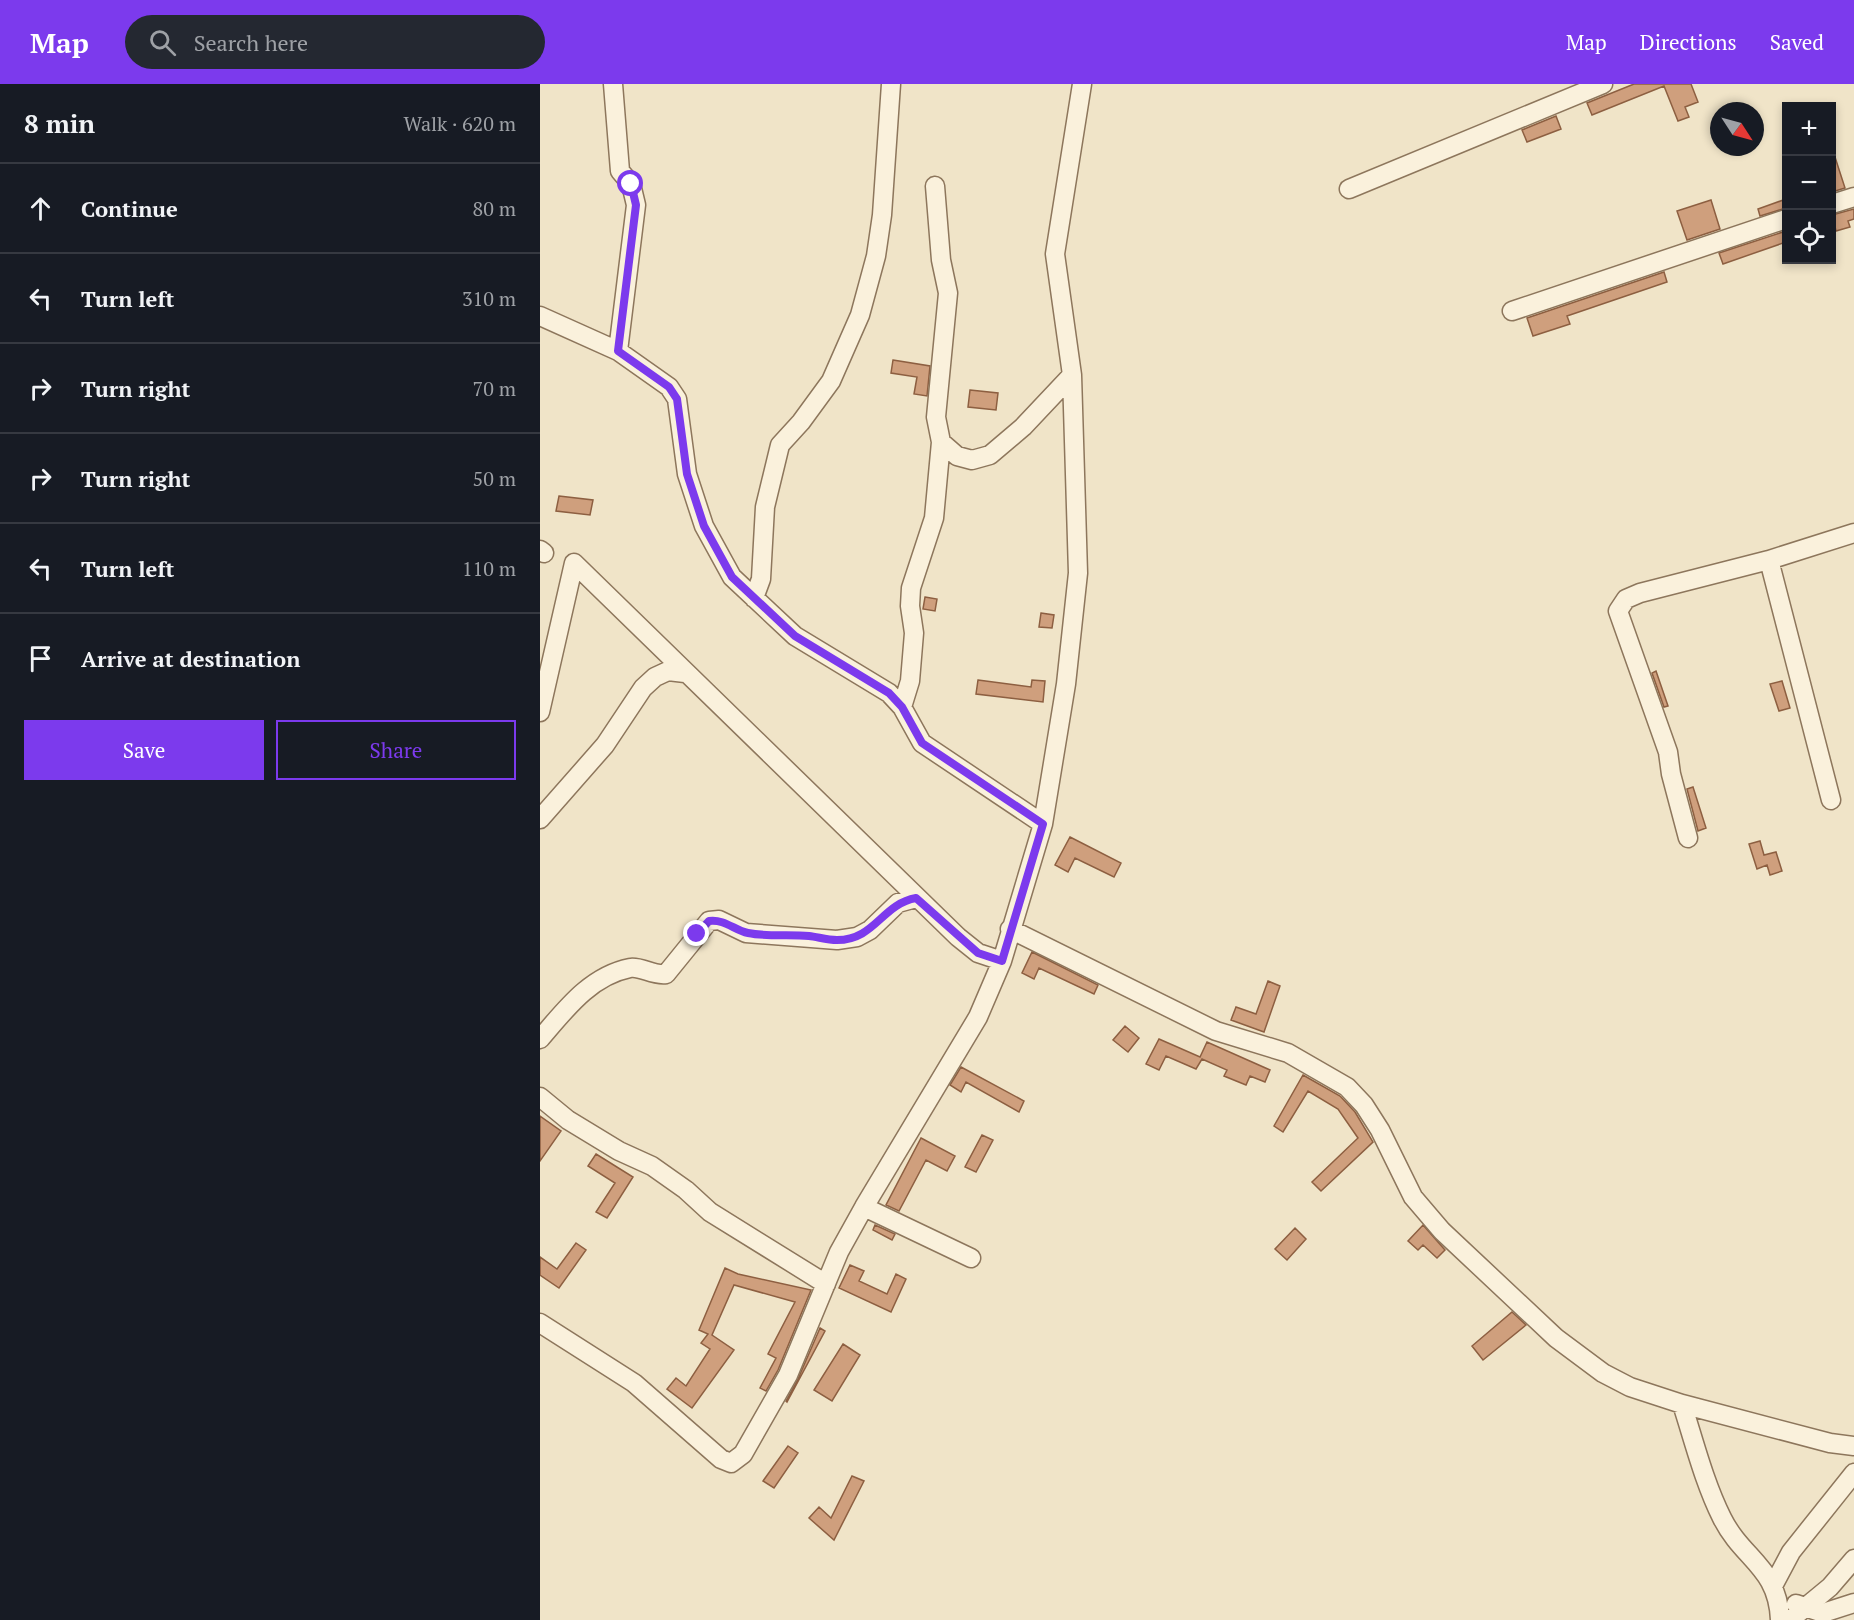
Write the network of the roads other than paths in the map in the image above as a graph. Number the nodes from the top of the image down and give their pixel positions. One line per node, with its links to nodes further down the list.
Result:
1 (613, 84): 12 (street)
2 (891, 84): 17 (street)
3 (1082, 84): 13 (street)
4 (1604, 84): 6 (street)
5 (935, 186): 14 (street)
6 (1349, 189)
7 (1854, 197): 8 (street)
8 (1836, 203)
9 (1782, 220): 10 (street)
10 (1512, 311)
11 (540, 316): 12 (street)
12 (618, 351): 17 (street)
13 (1072, 375): 14 (street); 23 (street)
14 (940, 442): 19 (street)
15 (1854, 533): 16 (street)
16 (1769, 560): 21 (street); 24 (street)
17 (754, 598): 19 (street)
18 (685, 673): 20 (street); 22 (street); 25 (street)
19 (902, 707): 23 (street)
20 (540, 712)
21 (1831, 800)
22 (540, 819)
23 (1043, 824): 26 (street)
24 (1688, 838)
25 (916, 898): 27 (street); 28 (street)
26 (1010, 929): 27 (street); 34 (street)
27 (1002, 961): 30 (street)
28 (540, 1039)
29 (540, 1097): 32 (street)
30 (864, 1207): 31 (street); 32 (street)
31 (971, 1258)
32 (826, 1284): 33 (street)
33 (540, 1323)
34 (1682, 1404): 35 (street); 38 (street)
35 (1854, 1446)
36 (1854, 1473): 38 (street)
37 (1854, 1559): 40 (street)
38 (1777, 1592): 40 (street); 41 (street)
39 (1854, 1603): 40 (street)
40 (1805, 1607): 42 (street)
41 (1780, 1620)
42 (1791, 1620)

